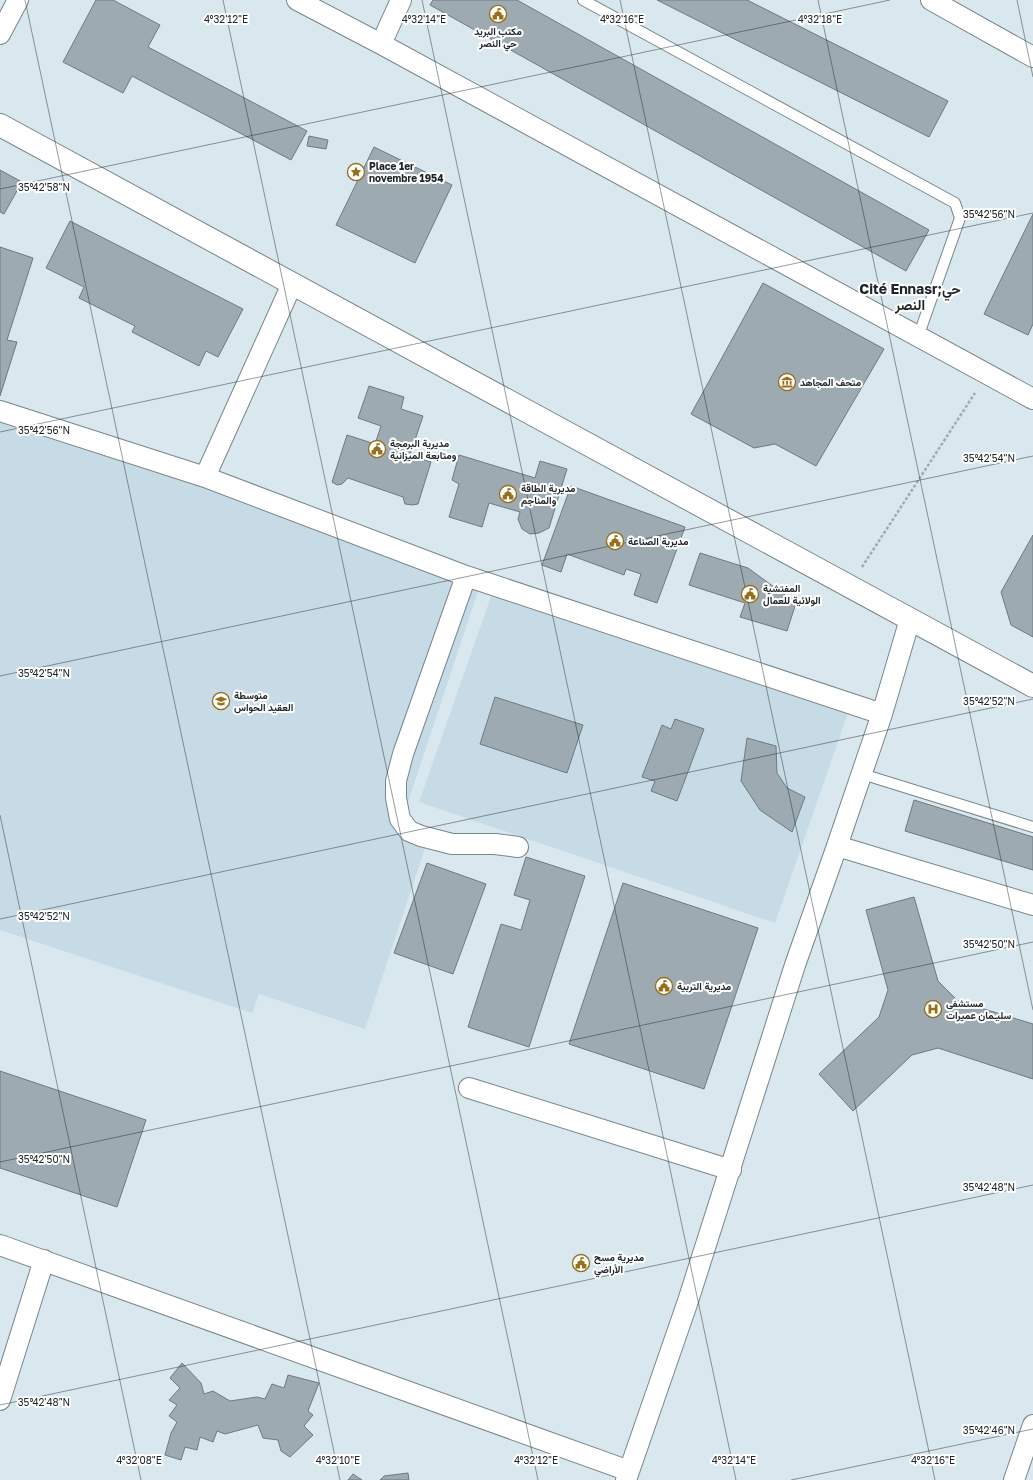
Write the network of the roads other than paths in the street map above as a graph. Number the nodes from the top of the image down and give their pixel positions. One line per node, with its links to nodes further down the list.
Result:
1 (18, 0): 6 (street)
2 (297, 0): 7 (street)
3 (401, 0): 7 (street)
4 (583, 0): 11 (lane)
5 (931, 0): 8 (street)
6 (0, 34)
7 (381, 44): 11 (street)
8 (1033, 57)
9 (0, 125): 10 (street)
10 (292, 284): 14 (street); 16 (street)
11 (918, 337): 12 (street)
12 (1032, 397)
13 (0, 411): 14 (street)
14 (205, 477): 15 (street)
15 (466, 576): 18 (street); 22 (street)
16 (910, 619): 17 (street); 18 (street)
17 (1033, 686)
18 (882, 714): 19 (street)
19 (862, 774): 20 (lane); 21 (street)
20 (1033, 827)
21 (837, 846): 23 (street); 25 (street)
22 (518, 847)
23 (1033, 904)
24 (469, 1088): 25 (street)
25 (731, 1170): 30 (street)
26 (0, 1245): 27 (street)
27 (44, 1260): 28 (street); 30 (street)
28 (0, 1400)
29 (1033, 1425): 31 (street)
30 (627, 1476)
31 (1014, 1480)

